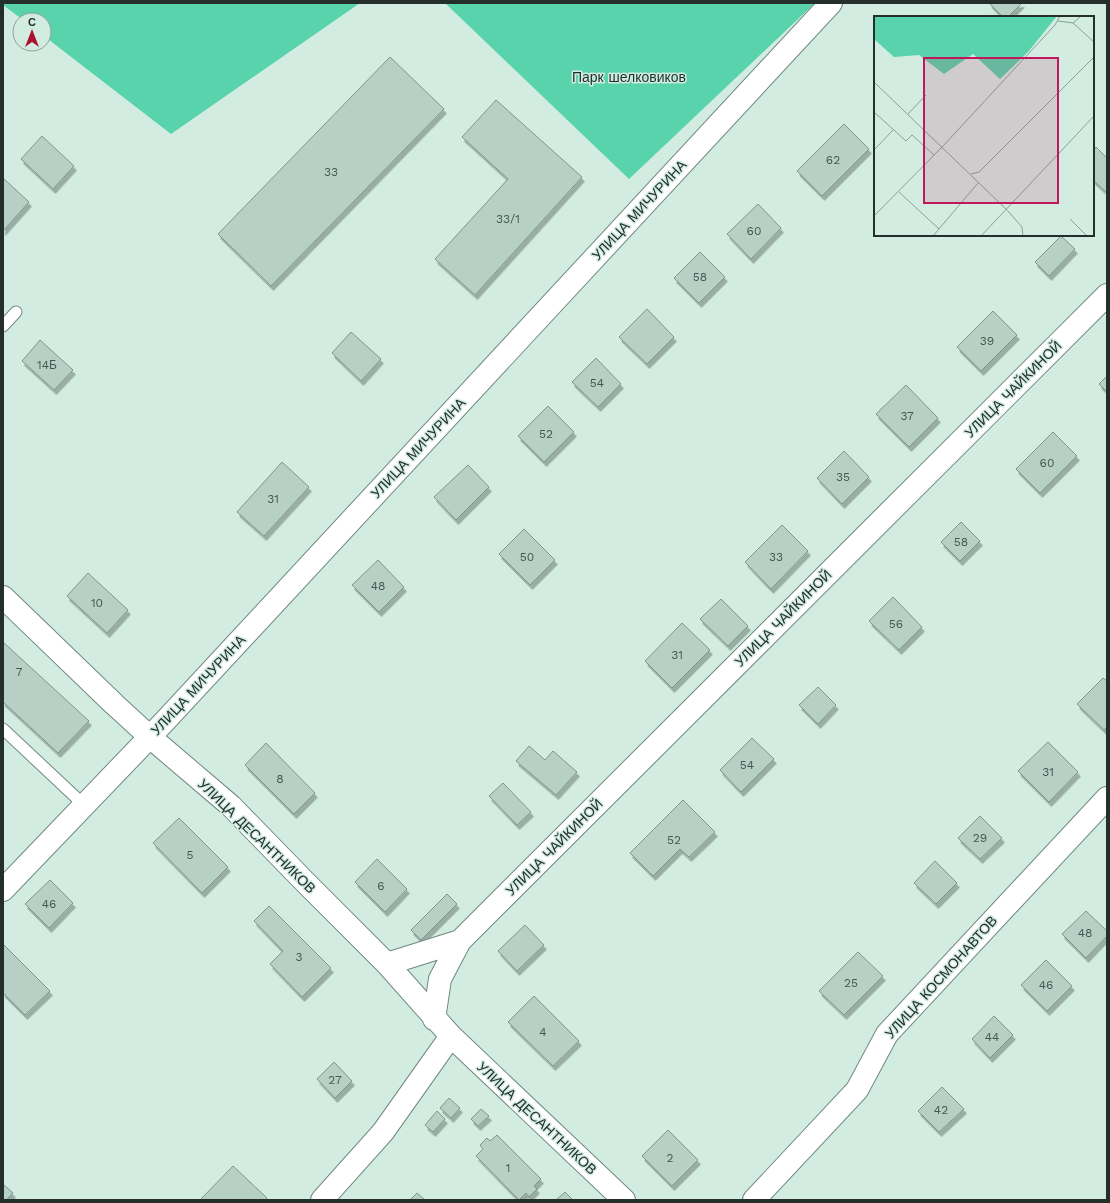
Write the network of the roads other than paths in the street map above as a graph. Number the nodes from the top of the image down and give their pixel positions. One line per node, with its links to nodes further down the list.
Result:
1 (831, 3): 7 (street, УЛИЦА МИЧУРИНА)
2 (1107, 295): 11 (street, УЛИЦА ЧАЙКИНОЙ)
3 (16, 312): 4 (lane)
4 (3, 326)
5 (3, 597): 7 (street, УЛИЦА ДЕСАНТНИКОВ)
6 (3, 729): 9 (lane)
7 (150, 737): 9 (street, УЛИЦА МИЧУРИНА); 12 (street, УЛИЦА ДЕСАНТНИКОВ)
8 (1107, 798): 17 (street, УЛИЦА КОСМОНАВТОВ)
9 (84, 805): 10 (street, УЛИЦА МИЧУРИНА)
10 (3, 890)
11 (460, 941): 12 (street, УЛИЦА ЧАЙКИНОЙ); 13 (street, УЛИЦА ЧАЙКИНОЙ)
12 (387, 964): 13 (street, УЛИЦА ДЕСАНТНИКОВ)
13 (434, 1019): 14 (street, УЛИЦА ДЕСАНТНИКОВ)
14 (451, 1036): 15 (street); 16 (street, УЛИЦА ДЕСАНТНИКОВ)
15 (322, 1200)
16 (624, 1200)
17 (754, 1200)

